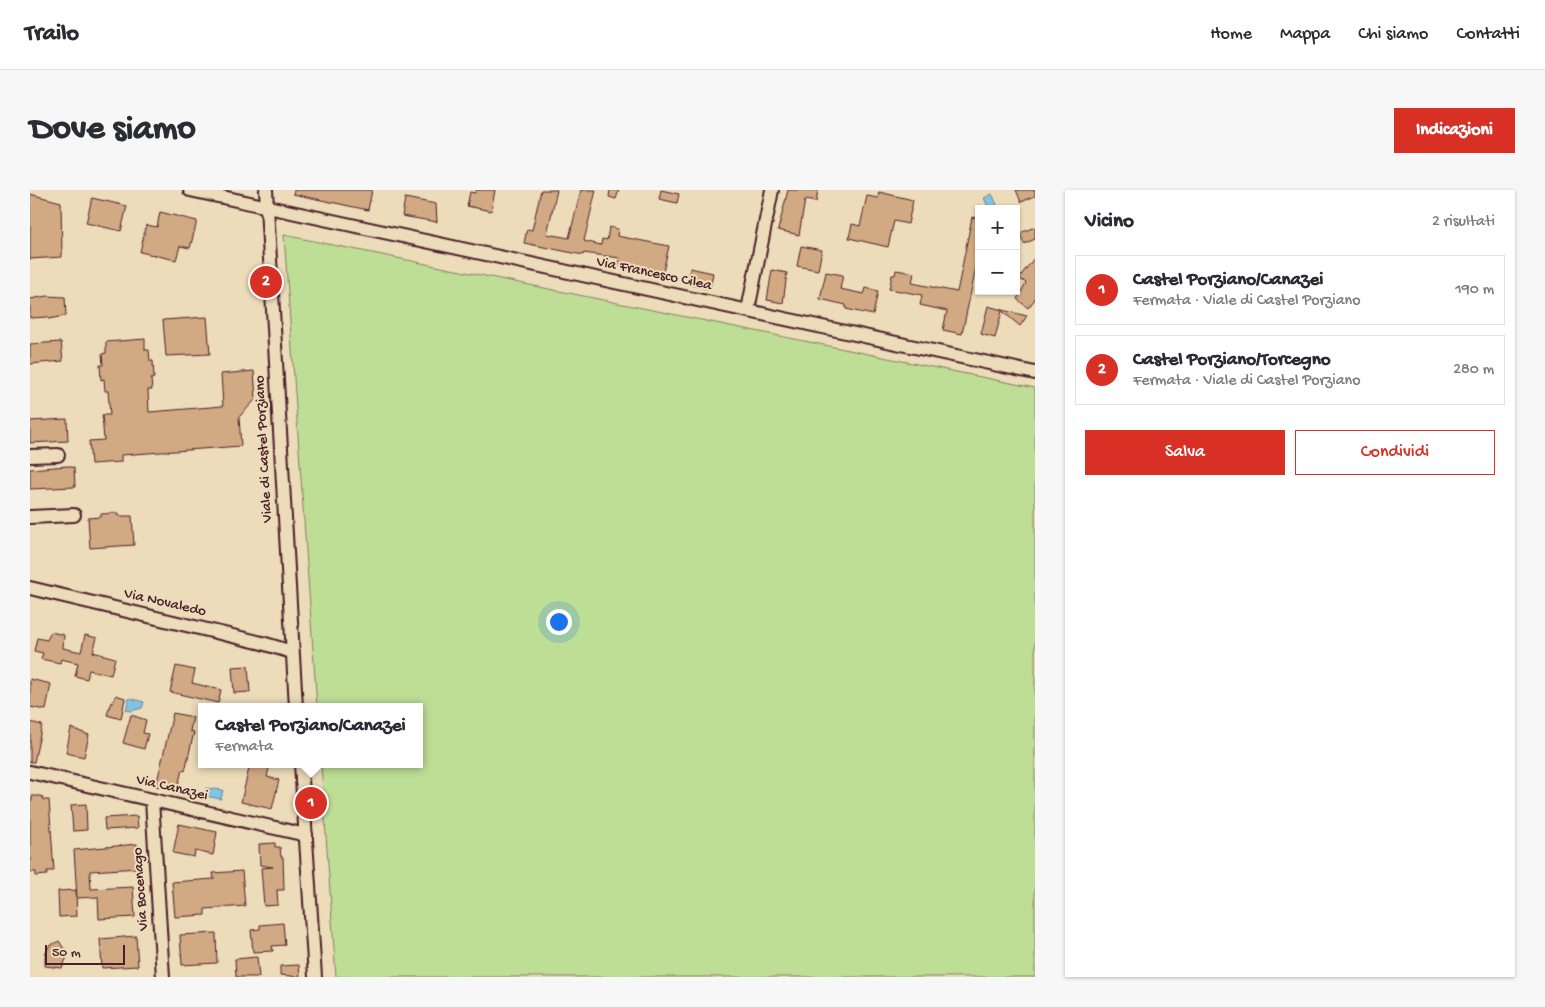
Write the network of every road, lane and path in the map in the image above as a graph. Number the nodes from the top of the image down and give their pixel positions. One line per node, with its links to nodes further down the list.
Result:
1 (190, 190): 4 (street, Via Francesco Cilea)
2 (266, 190): 4 (street, Viale di Castel Porziano)
3 (772, 190): 5 (street)
4 (267, 208): 5 (street, Via Francesco Cilea); 12 (street, Viale di Castel Porziano)
5 (748, 310): 6 (street, Via Francesco Cilea)
6 (1035, 373)
7 (58, 455): 8 (street)
8 (30, 456)
9 (74, 515): 10 (street)
10 (30, 517)
11 (30, 588): 12 (street, Via Novaledo)
12 (292, 652): 13 (street, Viale di Castel Porziano)
13 (296, 703)
14 (300, 768): 17 (street)
15 (30, 772): 16 (street, Via Canazei)
16 (152, 800): 17 (street, Via Canazei); 18 (street, Via Bocenago)
17 (306, 836): 19 (street)
18 (163, 977)
19 (315, 977)

